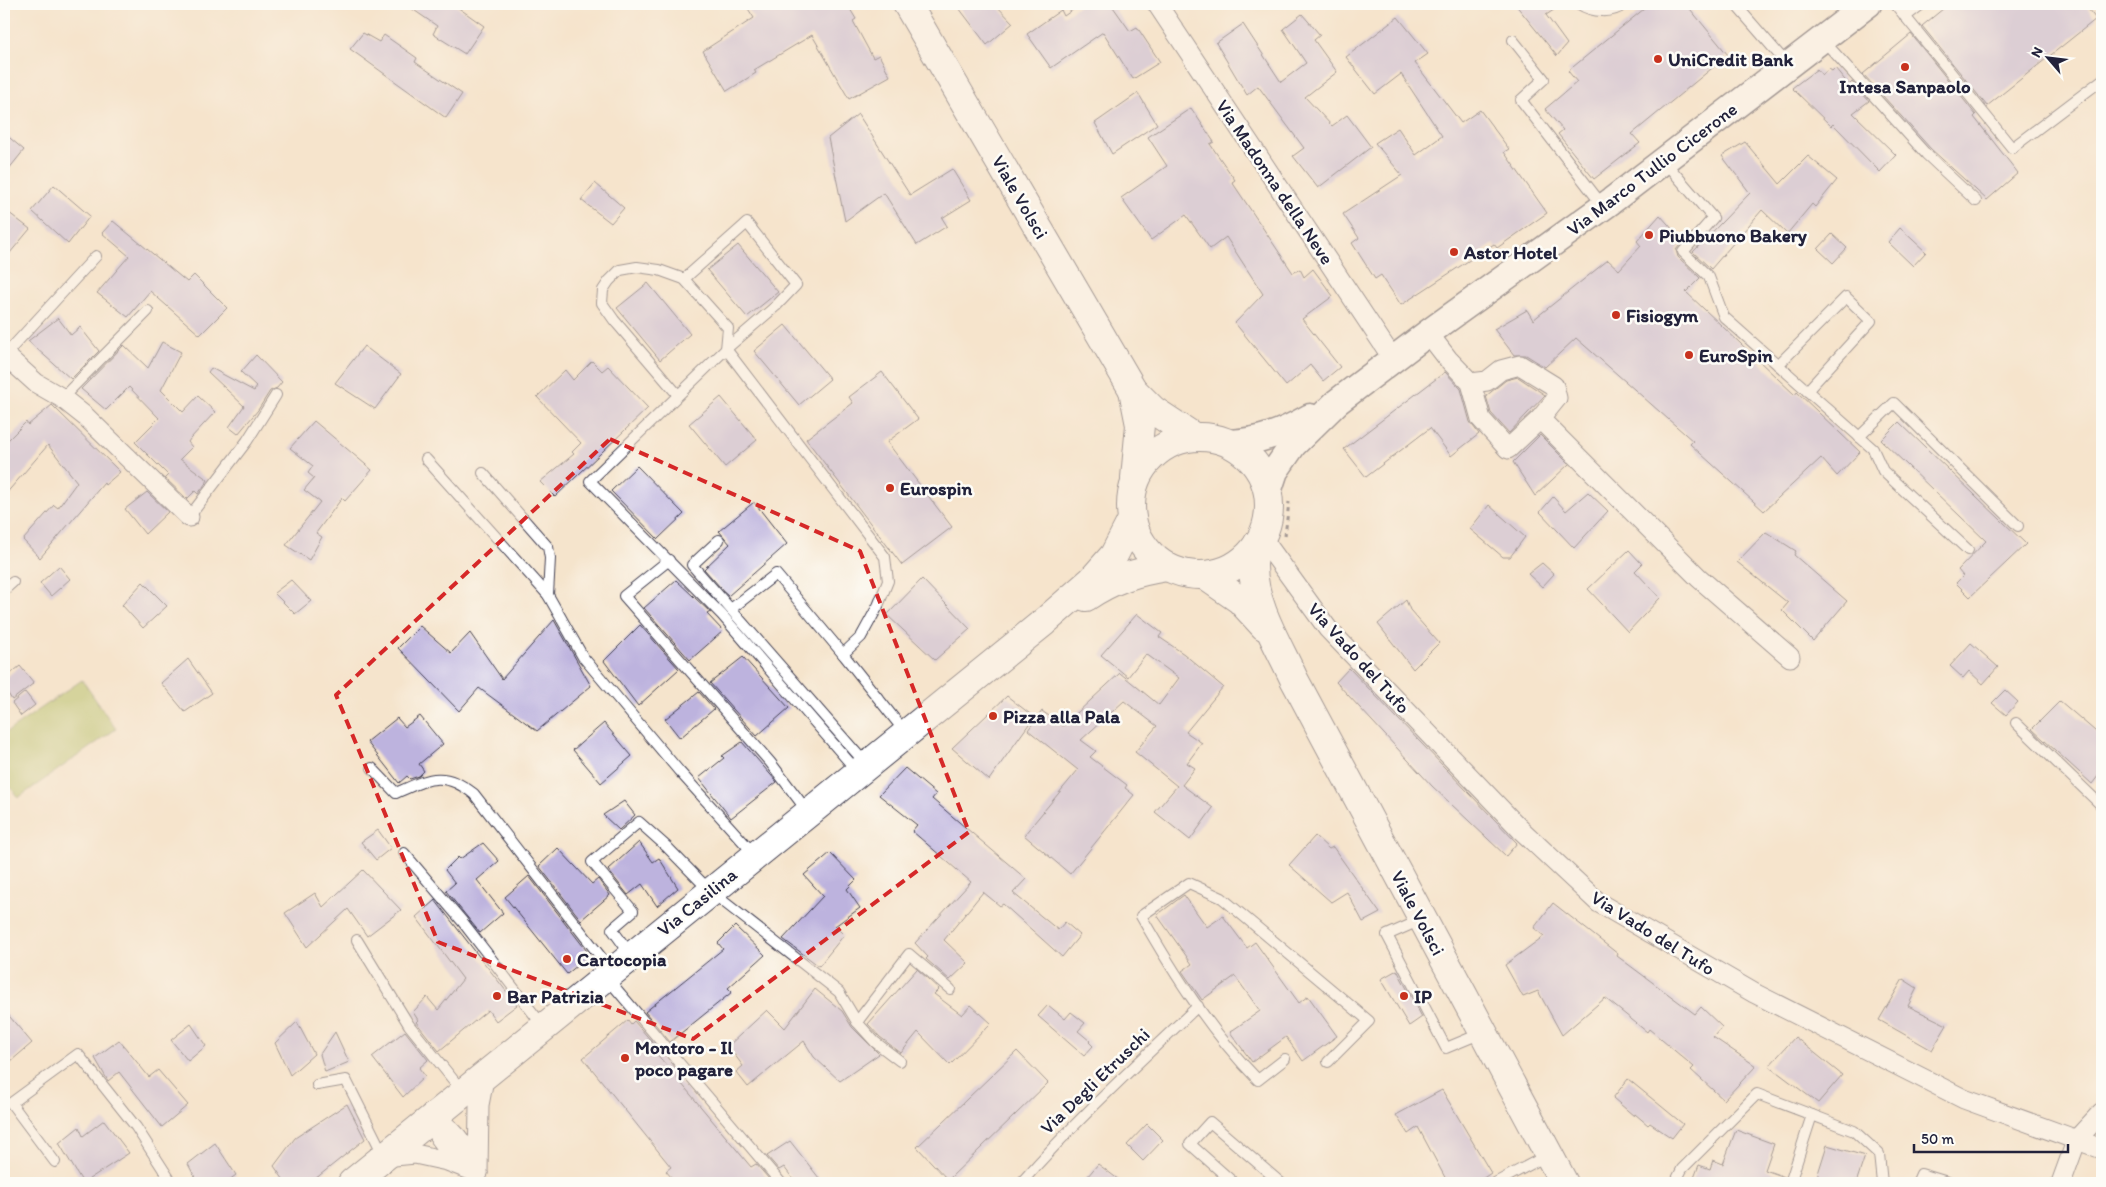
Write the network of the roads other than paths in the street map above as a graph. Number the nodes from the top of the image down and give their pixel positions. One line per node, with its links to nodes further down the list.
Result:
1 (907, 4): 26 (main road, Viale Volsci)
2 (1158, 4): 23 (street, Via Madonna della Neve)
3 (1579, 4): 4 (lane)
4 (1625, 4)
5 (1735, 4): 12 (lane)
6 (1868, 4): 10 (main road, Via Marco Tullio Cicerone)
7 (1895, 4): 9 (lane)
8 (1922, 4): 9 (lane)
9 (1905, 17): 13 (lane)
10 (1822, 39): 12 (main road, Via Marco Tullio Cicerone); 15 (lane)
11 (1513, 40): 16 (lane)
12 (1788, 66): 14 (main road, Via Marco Tullio Cicerone)
13 (2102, 80)
14 (1664, 161): 16 (main road, Via Marco Tullio Cicerone); 24 (lane)
15 (1976, 200)
16 (1604, 206): 20 (main road, Via Marco Tullio Cicerone)
17 (96, 256): 22 (lane)
18 (684, 279): 21 (lane); 21 (lane); 29 (lane)
19 (148, 311): 30 (lane)
20 (1428, 333): 23 (main road, Via Marco Tullio Cicerone); 25 (street)
21 (726, 349): 29 (lane); 55 (lane)
22 (5, 355): 30 (street)
23 (1393, 360): 31 (main road, Via Marco Tullio Cicerone)
24 (1778, 365): 27 (lane); 27 (lane)
25 (1471, 383): 32 (street); 32 (street)
26 (1133, 390): 33 (main road, Viale Volsci); 38 (main road, Viale Volsci)
27 (1807, 391): 34 (lane)
28 (276, 395): 40 (lane)
29 (678, 396): 46 (lane)
30 (62, 398): 40 (street)
31 (1337, 402): 35 (main road, Via Marco Tullio Cicerone); 39 (main road, Via Marco Tullio Cicerone)
32 (1540, 419): 56 (street)
33 (1194, 437): 35 (main road); 38 (main road)
34 (1859, 437): 42 (lane); 45 (lane)
35 (1229, 443): 39 (main road)
36 (426, 459): 51 (lane)
37 (483, 473): 51 (lane)
38 (1134, 487): 41 (main road)
39 (1279, 496): 44 (main road)
40 (189, 517)
41 (1132, 520): 47 (main road); 53 (main road, Via Casilina)
42 (2018, 526)
43 (719, 540): 52 (lane)
44 (1265, 546): 48 (main road); 54 (main road, Viale Volsci); 83 (street, Via Vado del Tufo)
45 (1968, 550)
46 (669, 560): 60 (lane); 62 (lane)
47 (1167, 567): 48 (main road); 53 (main road, Via Casilina)
48 (1204, 575): 54 (main road, Viale Volsci)
49 (13, 582): 50 (lane)
50 (4, 590)
51 (548, 595): 64 (lane)
52 (730, 609): 55 (lane); 60 (lane)
53 (1044, 622): 58 (main road, Via Casilina)
54 (1276, 641): 66 (main road, Viale Volsci)
55 (843, 654): 58 (lane)
56 (1790, 657)
57 (2016, 723): 61 (lane)
58 (906, 734): 60 (main road, Via Casilina)
59 (372, 768): 68 (lane)
60 (862, 768): 62 (main road, Via Casilina)
61 (2102, 806)
62 (808, 812): 64 (main road, Via Casilina)
63 (404, 852): 72 (lane)
64 (755, 855): 65 (main road, Via Casilina)
65 (710, 891): 68 (main road, Via Casilina); 68 (lane); 71 (lane)
66 (1422, 920): 73 (main road, Viale Volsci); 73 (lane)
67 (357, 940): 79 (lane)
68 (616, 968): 72 (main road, Via Casilina); 91 (lane)
69 (950, 989): 71 (lane)
70 (1198, 1006): 74 (lane); 76 (lane); 92 (lane, Via Degli Etruschi)
71 (857, 1022): 75 (lane)
72 (543, 1027): 77 (main road, Via Casilina)
73 (1483, 1032): 85 (main road, Viale Volsci)
74 (1285, 1059)
75 (900, 1061)
76 (1328, 1062)
77 (485, 1074): 79 (main road, Via Casilina); 88 (street)
78 (317, 1085): 86 (lane)
79 (463, 1092): 82 (main road, Via Casilina)
80 (2102, 1112): 83 (street)
81 (1812, 1115): 97 (lane); 98 (lane); 99 (lane)
82 (431, 1118): 86 (main road, Via Casilina); 88 (street)
83 (2077, 1139): 84 (street, Via Vado del Tufo); 102 (street)
84 (2102, 1149)
85 (1548, 1154): 95 (lane); 96 (main road, Viale Volsci)
86 (384, 1157): 88 (street); 90 (main road, Via Casilina)
87 (55, 1162): 89 (lane)
88 (482, 1178)
89 (172, 1183)
90 (352, 1183)
91 (781, 1183)
92 (1021, 1183)
93 (1234, 1183): 94 (lane)
94 (1281, 1183)
95 (1495, 1183)
96 (1564, 1183)
97 (1675, 1183)
98 (1790, 1183)
99 (1882, 1183)
100 (1917, 1183): 101 (lane)
101 (1951, 1183)
102 (2061, 1183)

